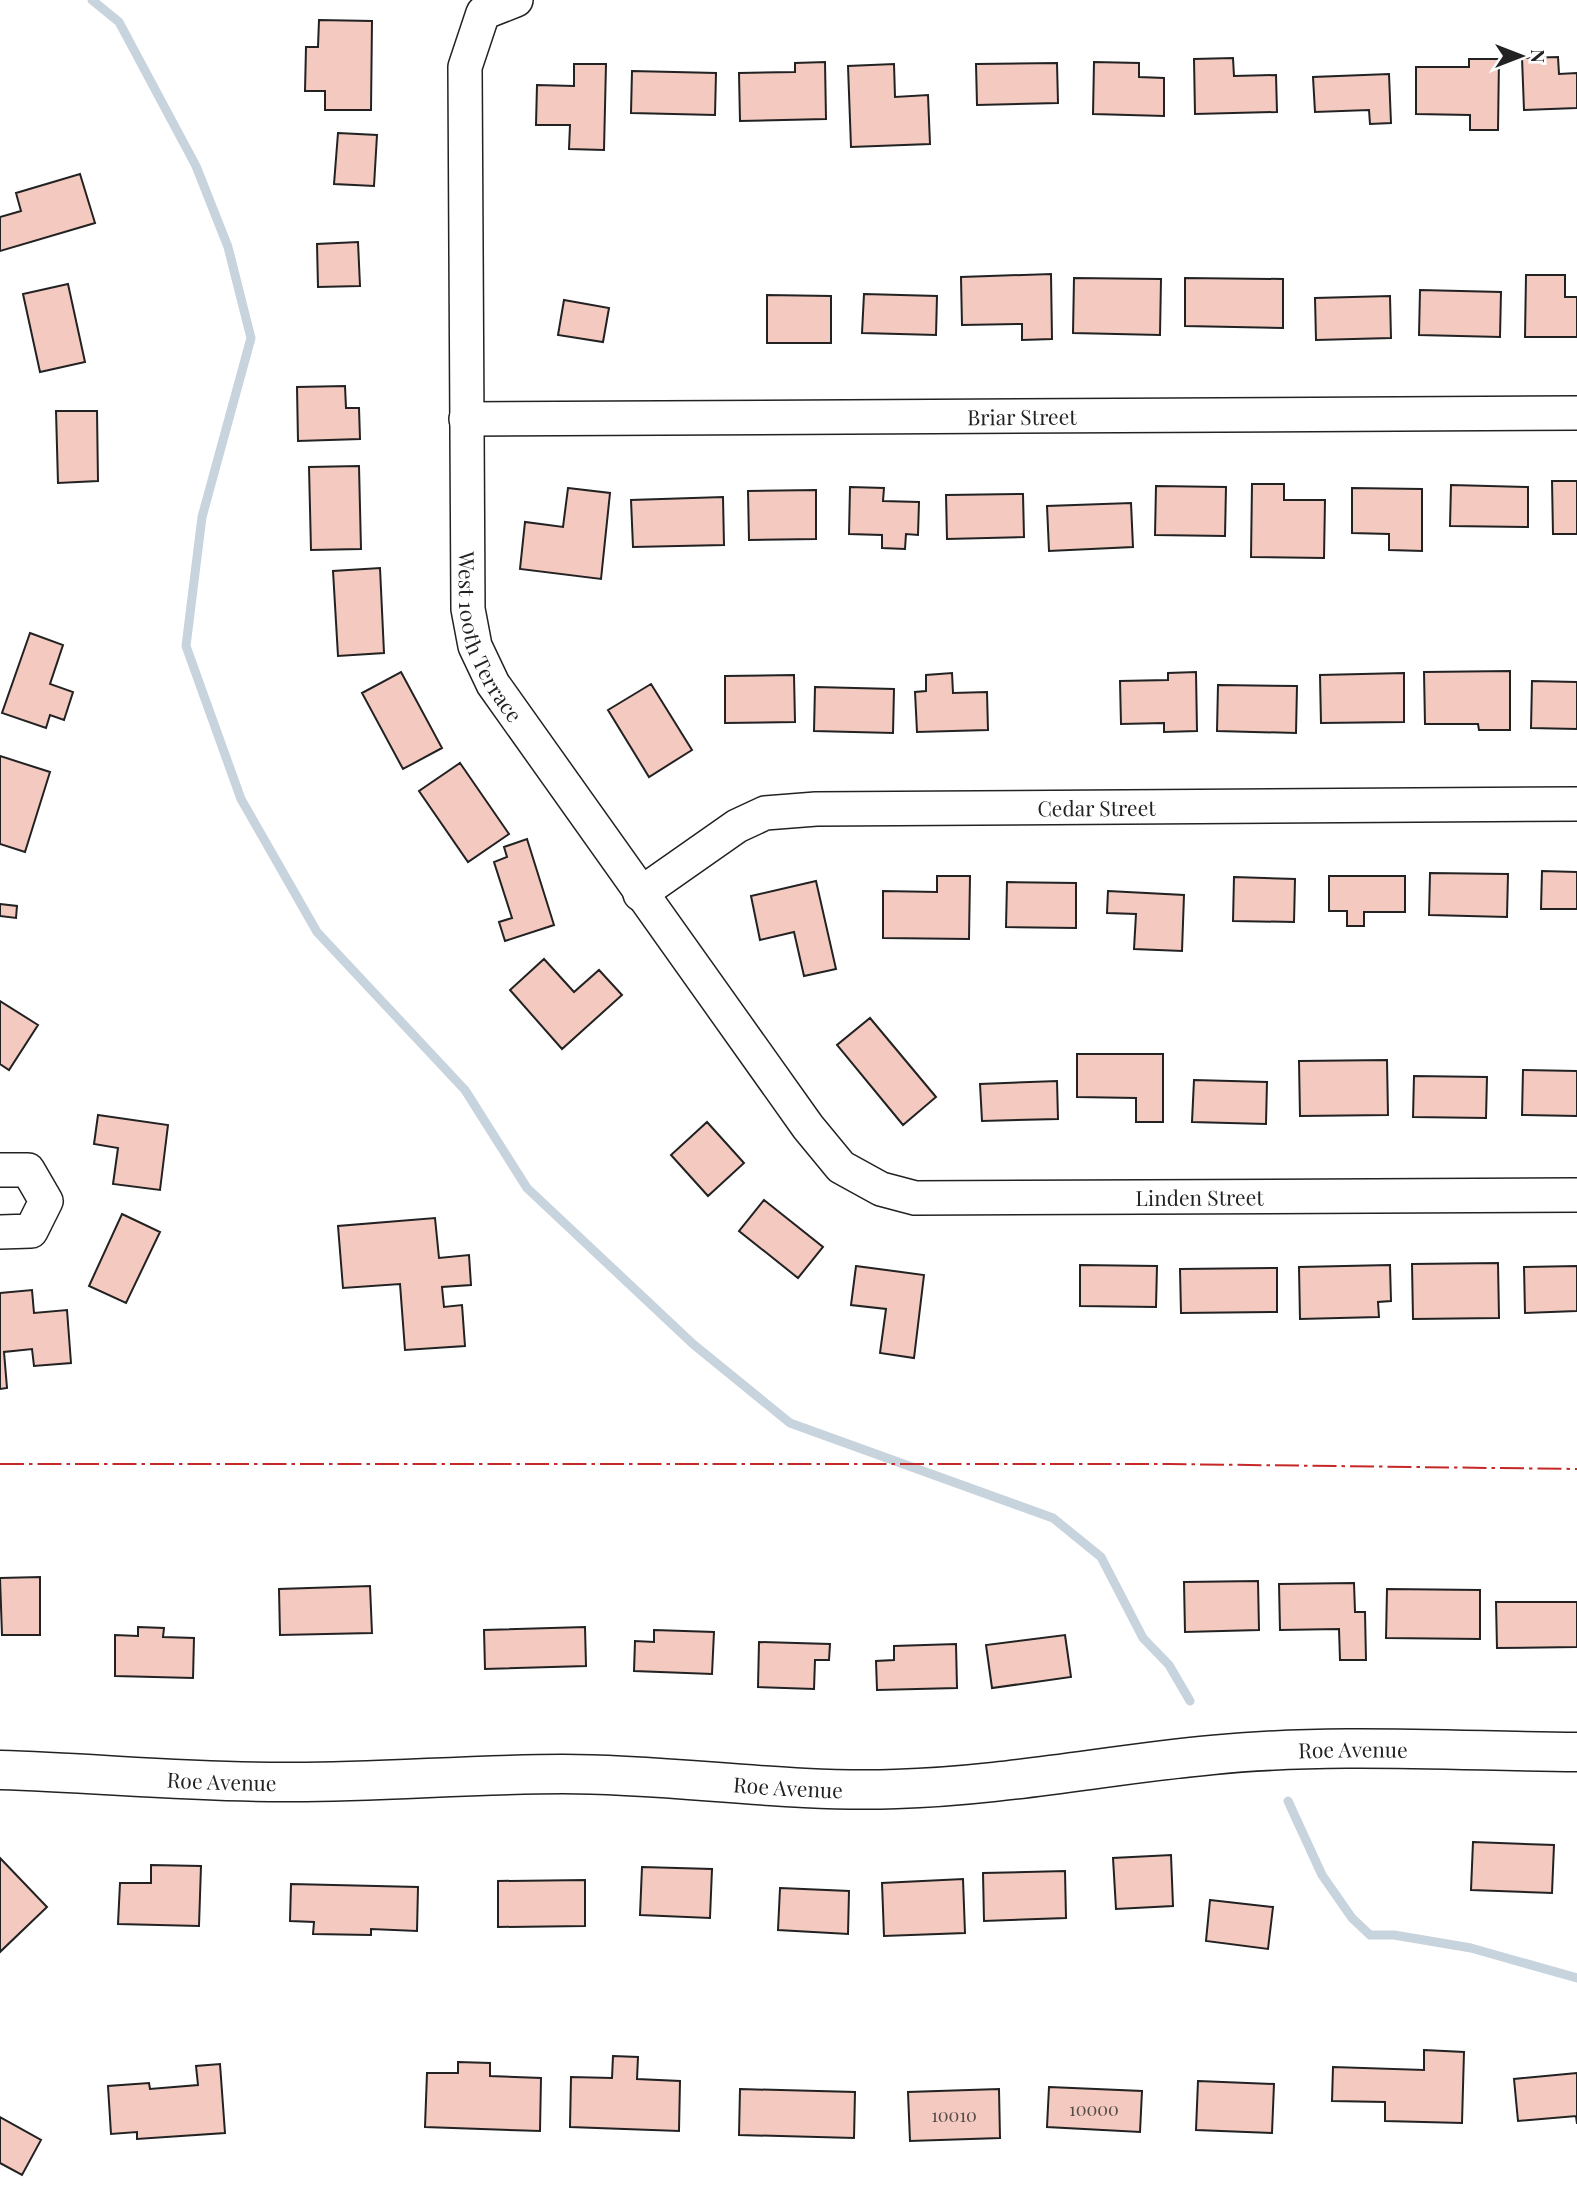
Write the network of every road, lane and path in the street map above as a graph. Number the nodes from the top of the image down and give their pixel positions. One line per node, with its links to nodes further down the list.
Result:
1 (516, 0): 3 (street, West 100th Terrace)
2 (1577, 413): 3 (street, Briar Street)
3 (466, 419): 5 (street, West 100th Terrace)
4 (1577, 804): 5 (street, Cedar Street)
5 (640, 894): 6 (street, West 100th Terrace)
6 (833, 1157): 8 (street, Linden Street)
7 (0, 1170): 9 (street)
8 (1577, 1195)
9 (0, 1232)
10 (1577, 1752): 11 (main road, Roe Avenue)
11 (0, 1770)

